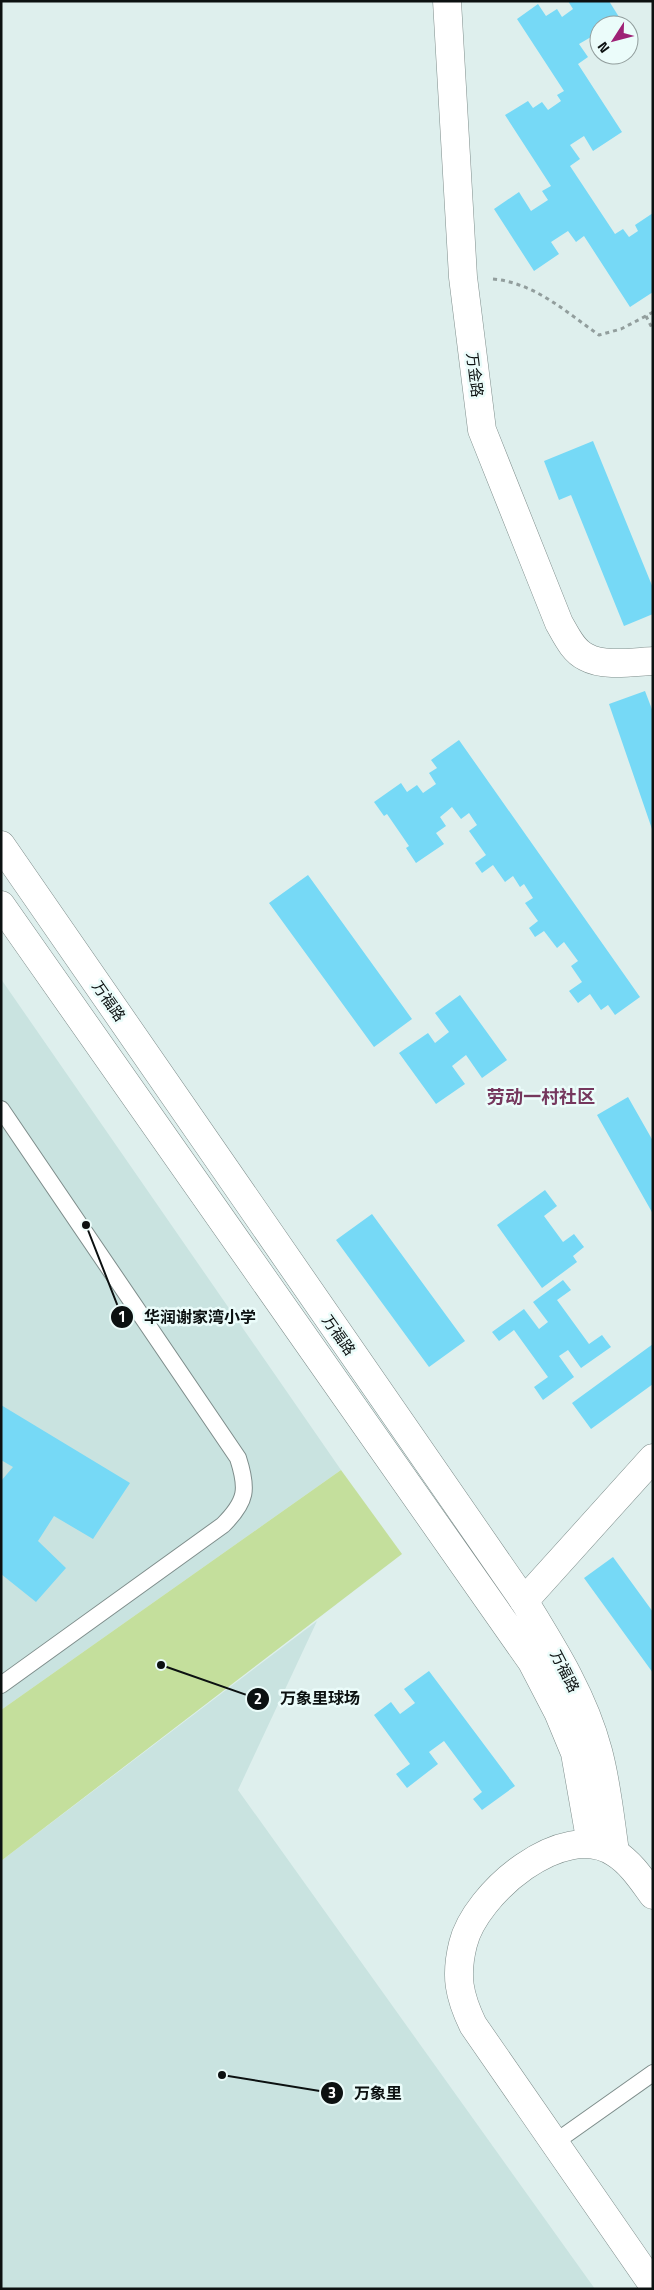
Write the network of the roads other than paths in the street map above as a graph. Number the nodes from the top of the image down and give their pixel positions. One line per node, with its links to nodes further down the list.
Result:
1 (447, 1): 2 (street, 万金路)
2 (653, 661)
3 (1, 846): 7 (street, 万福路)
4 (1, 905): 9 (street, 万福路)
5 (1, 1109): 8 (lane)
6 (653, 1458): 7 (street)
7 (524, 1601): 9 (street, 万福路)
8 (1, 1685)
9 (603, 1848): 10 (street); 12 (street)
10 (653, 1895)
11 (653, 2073): 12 (lane)
12 (554, 2143): 13 (street)
13 (653, 2285)

